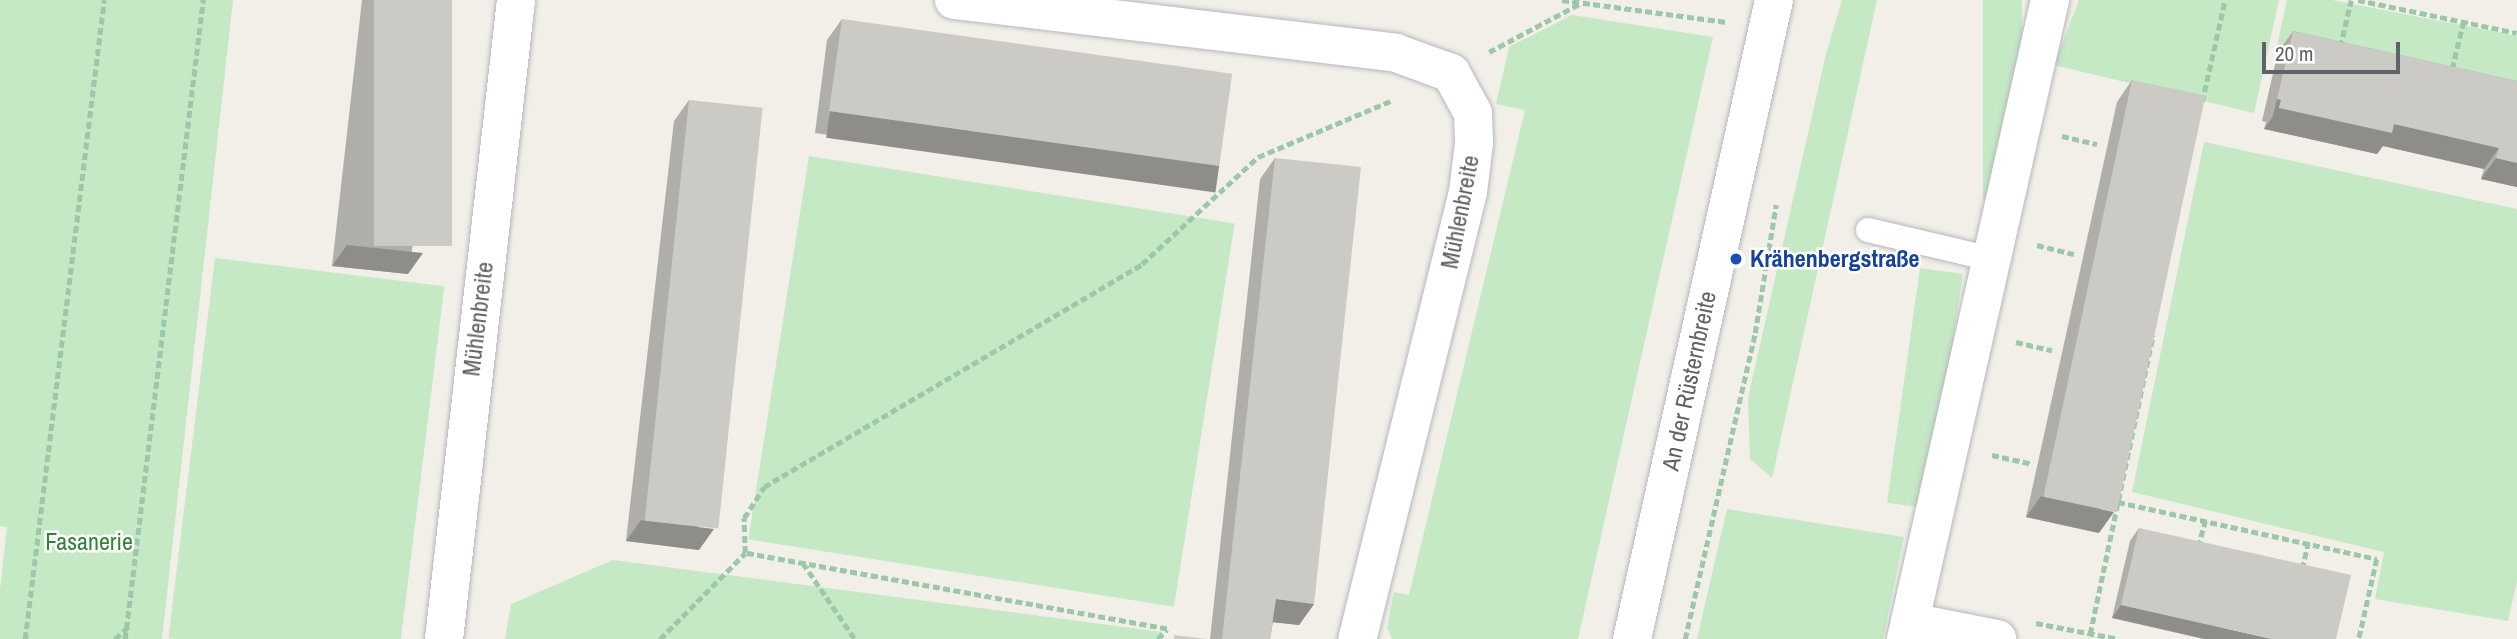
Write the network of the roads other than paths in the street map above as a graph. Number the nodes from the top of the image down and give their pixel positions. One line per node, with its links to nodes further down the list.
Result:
1 (516, 0): 8 (street, Mühlenbreite)
2 (954, 0): 9 (street, Mühlenbreite)
3 (1774, 0): 10 (street, An der Rüsternbreite)
4 (2050, 0): 6 (street)
5 (1868, 230): 6 (lane)
6 (1992, 259): 7 (street)
7 (1908, 631): 11 (street)
8 (444, 639)
9 (1357, 639)
10 (1632, 639)
11 (1997, 639)

